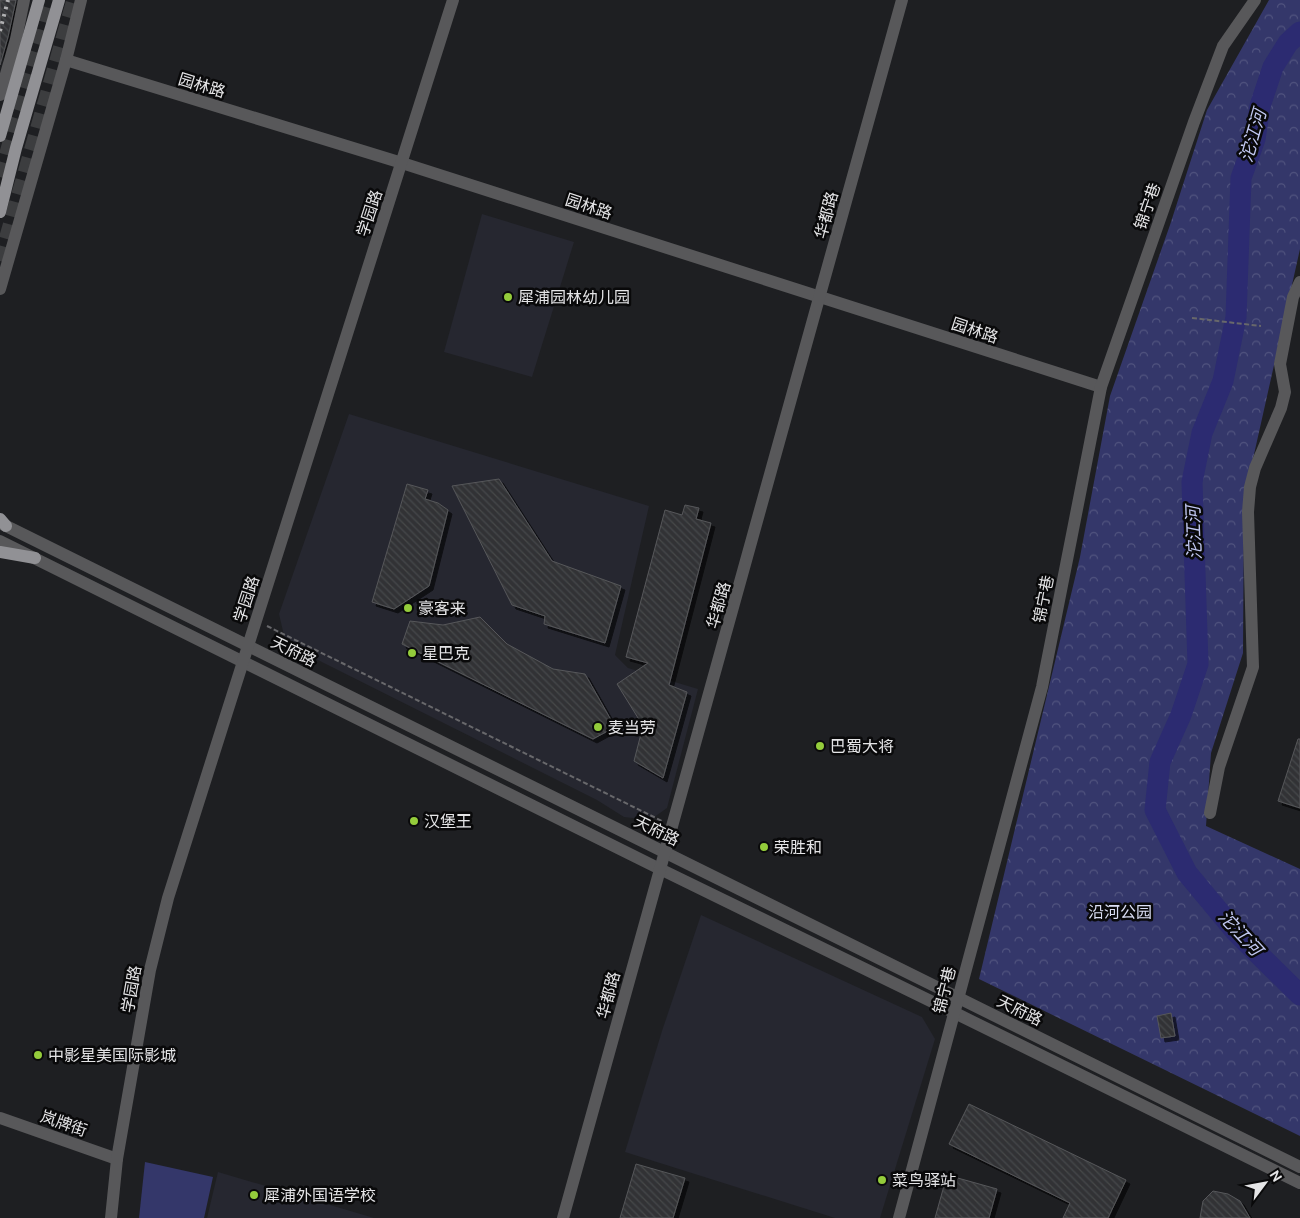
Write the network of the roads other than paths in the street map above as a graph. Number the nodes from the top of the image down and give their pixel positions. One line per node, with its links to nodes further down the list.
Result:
1 (24, 0): 9 (street)
2 (39, 0): 10 (main road)
3 (59, 0): 12 (main road)
4 (80, 0): 8 (street)
5 (454, 0): 11 (street, 学园路)
6 (902, 0): 15 (street, 华都路)
7 (1255, 0): 16 (street, 锦宁巷)
8 (66, 60): 11 (street, 园林路); 14 (street)
9 (0, 95)
10 (0, 136)
11 (402, 164): 15 (street, 园林路); 21 (street, 学园路)
12 (0, 212)
13 (1300, 282): 23 (street)
14 (0, 289)
15 (820, 297): 16 (street, 园林路); 24 (street, 华都路)
16 (1101, 387): 26 (street, 锦宁巷)
17 (2, 523): 21 (street, 天府路)
18 (0, 541): 20 (street, 天府路)
19 (0, 552): 20 (main road)
20 (35, 558): 22 (street, 天府路)
21 (248, 646): 22 (street, 学园路); 24 (street, 天府路)
22 (243, 661): 25 (street, 天府路); 29 (street, 学园路)
23 (1210, 813)
24 (665, 852): 25 (street, 华都路); 26 (street, 天府路)
25 (660, 869): 27 (street, 天府路); 33 (street, 华都路)
26 (958, 998): 27 (street, 锦宁巷); 30 (street, 天府路)
27 (955, 1013): 31 (street, 天府路); 34 (street, 锦宁巷)
28 (0, 1118): 29 (street, 岚牌街)
29 (118, 1159): 32 (street, 学园路)
30 (1300, 1167)
31 (1300, 1183)
32 (111, 1218)
33 (563, 1218)
34 (899, 1218)

